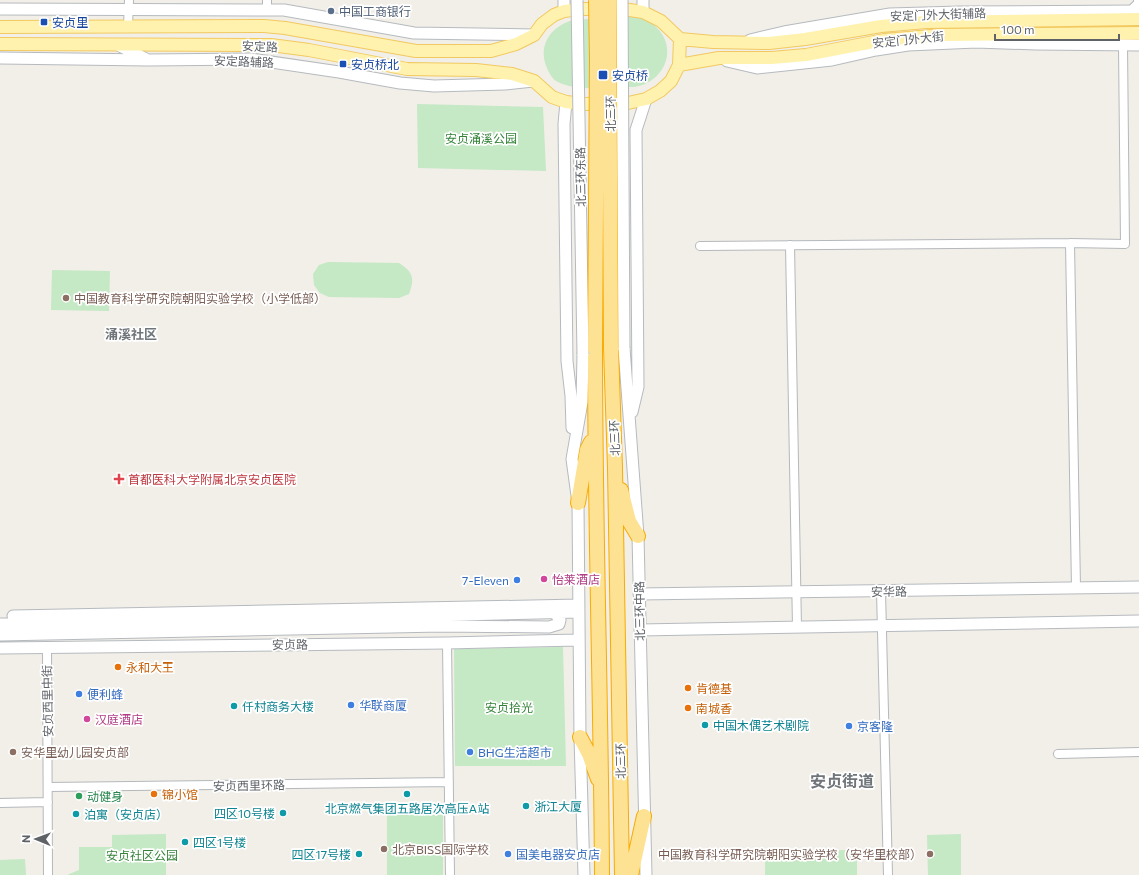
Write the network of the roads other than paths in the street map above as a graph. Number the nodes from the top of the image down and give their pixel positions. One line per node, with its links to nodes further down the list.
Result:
1 (577, 0): 31 (street, 北三环东路, bridge)
2 (596, 0): 31 (highway, 北三环, bridge)
3 (609, 0): 30 (highway, 北三环, bridge)
4 (622, 0): 30 (street, bridge)
5 (1138, 0): 11 (street)
6 (129, 5): 7 (street); 10 (street); 13 (street)
7 (267, 5): 15 (street)
8 (564, 6): 9 (main road); 15 (main road, 安定路)
9 (643, 6): 16 (main road)
10 (0, 9)
11 (1132, 16): 16 (main road, 安定门外大街)
12 (0, 27): 13 (main road, 安定路)
13 (128, 27): 15 (main road, 安定路)
14 (1139, 33): 17 (main road, 安定门外大街)
15 (534, 34)
16 (680, 39): 23 (main road)
17 (1123, 39): 20 (street); 23 (main road, 安定门外大街); 27 (street)
18 (0, 44): 19 (main road, 安定路)
19 (118, 45): 22 (street); 24 (main road, 安定路)
20 (1139, 45)
21 (0, 58): 22 (street, 安定路辅路)
22 (148, 60): 24 (street, 安定路辅路)
23 (679, 65): 25 (main road)
24 (534, 81): 26 (main road)
25 (646, 99): 26 (main road); 32 (street)
26 (566, 102): 34 (street)
27 (1070, 243): 28 (street); 39 (street)
28 (790, 245): 29 (street); 41 (street)
29 (700, 246)
30 (617, 348): 32 (street, 北三环中路); 35 (highway, 北三环)
31 (589, 352): 33 (highway, 北三环); 34 (street)
32 (629, 425): 37 (street, 北三环中路)
33 (595, 432): 36 (highway); 73 (highway, 北三环)
34 (572, 459): 36 (street)
35 (615, 468): 37 (highway); 82 (highway, 北三环)
36 (578, 503): 44 (street)
37 (638, 536): 42 (street, 北三环中路)
38 (1139, 587): 39 (street, 安华路)
39 (1076, 588): 40 (street, 安华路)
40 (881, 591): 41 (street, 安华路); 53 (street)
41 (797, 592): 42 (street, 安华路); 55 (street)
42 (639, 594): 57 (street, 北三环中路)
43 (362, 609): 44 (street, 安贞路); 46 (street, 安贞路); 48 (street)
44 (579, 609): 45 (street, 安贞路); 61 (street)
45 (555, 613): 48 (street, 安贞路); 54 (street)
46 (118, 614): 49 (street, 安贞路); 51 (street)
47 (0, 616): 49 (street, 安贞路)
48 (353, 618): 51 (street, 安贞路)
49 (18, 620): 51 (street, 安贞路); 52 (street, 安贞路); 60 (street)
50 (1139, 621): 53 (street)
51 (127, 622)
52 (0, 624)
53 (881, 625): 55 (street); 85 (street)
54 (544, 627): 56 (street, 安贞路); 62 (street)
55 (797, 627): 57 (street)
56 (365, 628): 58 (street, 安贞路); 63 (street)
57 (640, 630): 77 (street, 北三环中路)
58 (161, 632): 60 (street, 安贞路); 65 (street)
59 (0, 635): 60 (street, 安贞路)
60 (18, 635): 66 (street)
61 (579, 640): 62 (street, 安贞路); 69 (street)
62 (512, 641): 64 (street, 安贞路)
63 (386, 643): 64 (street, 安贞路); 65 (street, 安贞路)
64 (447, 643): 72 (street)
65 (150, 646): 67 (street, 安贞路)
66 (18, 647): 67 (street, 安贞路); 68 (street, 安贞路)
67 (47, 647): 74 (street, 安贞西里中街)
68 (0, 648)
69 (580, 737): 73 (highway); 80 (street)
70 (1139, 752): 71 (street)
71 (1058, 754)
72 (449, 782): 74 (street, 安贞西里环路); 79 (street)
73 (602, 786): 81 (highway, 北三环)
74 (48, 787): 75 (street, 安贞西里中街)
75 (48, 802): 76 (street); 78 (street, 安贞西里中街)
76 (0, 803)
77 (644, 816): 83 (highway); 84 (street, 北三环中路)
78 (48, 875)
79 (450, 875)
80 (584, 875)
81 (602, 875)
82 (622, 875)
83 (631, 875)
84 (646, 875)
85 (888, 875)

